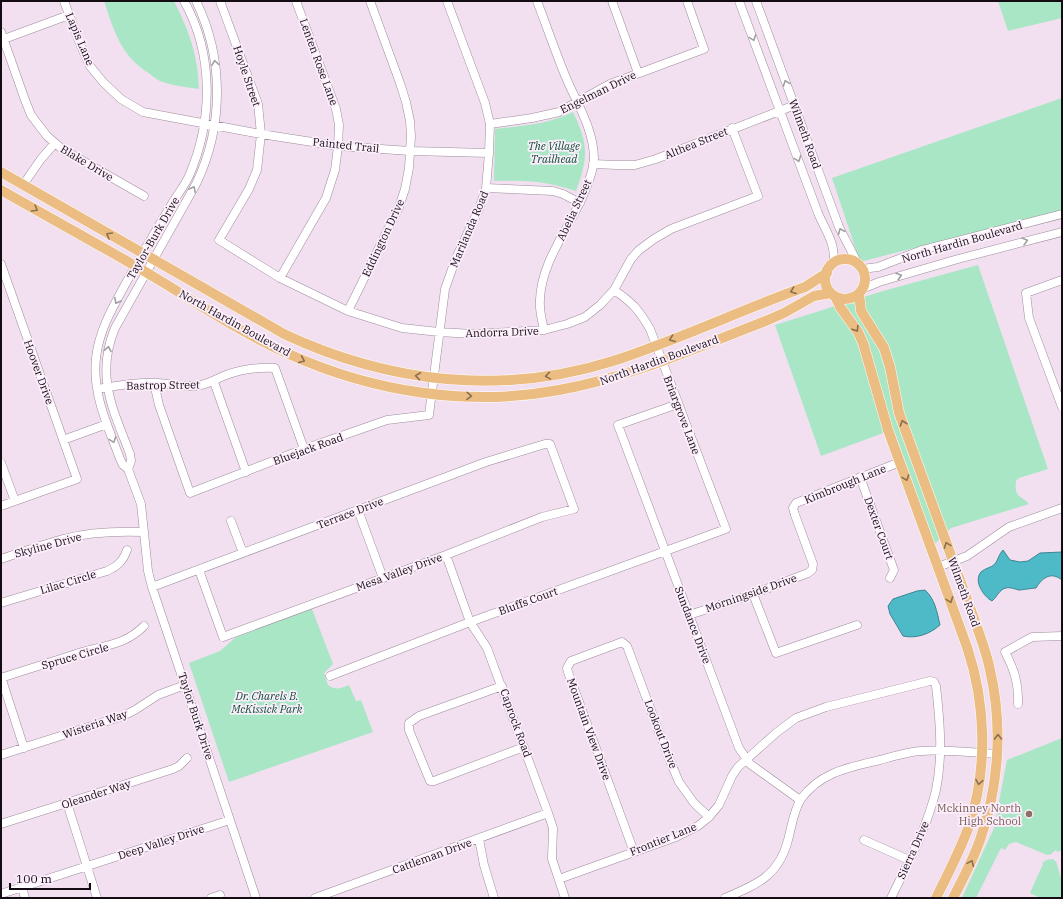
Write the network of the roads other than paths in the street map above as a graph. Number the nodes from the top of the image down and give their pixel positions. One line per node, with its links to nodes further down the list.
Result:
1 (64, 1): 13 (street, Lapis Lane)
2 (184, 1): 19 (street, Taylor-Burk Drive)
3 (196, 1): 21 (street, Taylor-Burk Drive, one-way to 3)
4 (220, 1): 23 (street, Hoyle Street)
5 (296, 1): 25 (street, Lenten Rose Lane)
6 (370, 1): 26 (street, Eddington Drive)
7 (447, 1): 20 (street, Marilanda Road)
8 (537, 1): 16 (street, Abelia Street)
9 (612, 1): 15 (street)
10 (687, 1): 15 (street, Engelman Drive)
11 (739, 1): 18 (street, Wilmeth Road, one-way to 18)
12 (756, 1): 17 (street, Wilmeth Road, one-way to 12)
13 (69, 15): 14 (street); 19 (street, Lapis Lane)
14 (2, 36): 24 (street, Blake Drive)
15 (638, 73): 16 (street, Engelman Drive)
16 (577, 102): 20 (street, Engelman Drive); 28 (street, Abelia Street)
17 (794, 105): 18 (street, Althea Street); 42 (street, Wilmeth Road, one-way to 17)
18 (780, 110): 22 (street, Althea Street); 43 (street, Wilmeth Road, one-way to 43)
19 (204, 124): 21 (street, Painted Trail); 38 (street, Taylor-Burk Drive)
20 (490, 124): 27 (street, Marilanda Road)
21 (215, 126): 23 (street, Painted Trail); 39 (street, Taylor-Burk Drive, one-way to 21)
22 (732, 128): 28 (street, Althea Street); 47 (street, Andorra Drive)
23 (261, 134): 25 (street, Painted Trail); 37 (street, Hoyle Street)
24 (55, 143): 30 (street); 33 (street, Blake Drive)
25 (338, 146): 26 (street, Painted Trail); 45 (street, Lenten Rose Lane)
26 (410, 151): 27 (street, Painted Trail); 51 (street, Eddington Drive)
27 (489, 153): 31 (street, Marilanda Road)
28 (593, 164): 34 (street, Abelia Street)
29 (1, 172): 30 (main road, North Hardin Boulevard)
30 (23, 185): 38 (main road, North Hardin Boulevard, one-way to 30)
31 (486, 188): 34 (street); 54 (street, Marilanda Road)
32 (1, 190): 41 (main road, North Hardin Boulevard, one-way to 41)
33 (144, 196)
34 (580, 203): 53 (street, Abelia Street)
35 (1062, 214): 42 (street, North Hardin Boulevard)
36 (1062, 232): 48 (street, North Hardin Boulevard, one-way to 36)
37 (219, 240): 45 (street, Andorra Drive)
38 (143, 254): 39 (main road, North Hardin Boulevard); 41 (street, Taylor-Burk Drive)
39 (153, 260): 44 (street, Taylor-Burk Drive); 57 (main road, North Hardin Boulevard, one-way to 39)
40 (1, 264): 67 (street, Hoover Drive)
41 (135, 266): 44 (main road, North Hardin Boulevard); 61 (street, Taylor-Burk Drive, one-way to 61)
42 (860, 267): 43 (main road); 48 (main road)
43 (830, 268): 49 (main road); 50 (main road, North Hardin Boulevard, one-way to 50)
44 (146, 272): 60 (street, Taylor-Burk Drive, one-way to 44); 62 (main road, North Hardin Boulevard, one-way to 62)
45 (280, 278): 51 (street, Andorra Drive)
46 (1062, 280): 64 (street)
47 (614, 290): 53 (street, Andorra Drive); 55 (street, Briargrove Lane)
48 (861, 291): 49 (main road); 87 (main road, Wilmeth Road, one-way to 48)
49 (833, 295): 52 (main road, North Hardin Boulevard); 70 (main road, Wilmeth Road, one-way to 70)
50 (745, 310): 52 (main road); 55 (main road, North Hardin Boulevard, one-way to 55)
51 (348, 311): 54 (street, Andorra Drive)
52 (751, 326): 56 (main road, North Hardin Boulevard)
53 (544, 330): 54 (street, Andorra Drive)
54 (439, 332): 57 (street, Marilanda Road)
55 (656, 345): 56 (street, Briargrove Lane); 57 (main road, North Hardin Boulevard, one-way to 57)
56 (661, 360): 62 (main road, North Hardin Boulevard, one-way to 56); 63 (street, Briargrove Lane)
57 (434, 379): 62 (street, Marilanda Road)
58 (214, 382): 59 (street, Bastrop Street); 69 (street, Bastrop Street); 73 (street)
59 (157, 383): 60 (street, Bastrop Street); 73 (street, Bluejack Road)
60 (107, 388): 61 (street, Bastrop Street); 72 (street, Taylor-Burk Drive)
61 (97, 390): 66 (street, Taylor-Burk Drive)
62 (432, 394): 65 (street, Marilanda Road)
63 (678, 404): 80 (street, Briargrove Lane); 83 (street, Sundance Drive)
64 (1062, 408)
65 (429, 416): 69 (street, Bluejack Road)
66 (107, 424): 67 (street); 72 (street, Taylor-Burk Drive, one-way to 72)
67 (63, 440): 75 (street, Hoover Drive)
68 (550, 444): 78 (street, Terrace Drive); 85 (street, Mesa Valley Drive)
69 (304, 449): 73 (street, Bluejack Road)
70 (900, 462): 74 (street, Kimbrough Lane); 88 (main road, Wilmeth Road, one-way to 88)
71 (1, 463): 75 (street)
72 (128, 469): 81 (street, Taylor-Burk Drive)
73 (246, 472)
74 (860, 477): 90 (street, Kimbrough Lane); 92 (street, Dexter Court)
75 (15, 501): 76 (street)
76 (1, 506)
77 (1062, 508): 87 (street)
78 (358, 510): 84 (street, Terrace Drive); 91 (street)
79 (231, 521): 84 (street)
80 (726, 529): 83 (street, Bluffs Court)
81 (144, 532): 86 (street, Skyline Drive); 93 (street, Taylor Burk Drive)
82 (127, 550): 95 (street, Lilac Circle)
83 (665, 551): 96 (street, Sundance Drive); 97 (street, Bluffs Court)
84 (243, 553): 89 (street, Terrace Drive)
85 (446, 555): 91 (street, Mesa Valley Drive); 97 (street, Caprock Road)
86 (1, 559)
87 (953, 562): 88 (street); 112 (main road, Wilmeth Road, one-way to 87)
88 (938, 567): 111 (main road, Wilmeth Road, one-way to 111)
89 (199, 570): 91 (street, Mesa Valley Drive); 93 (street, Terrace Drive)
90 (812, 570): 94 (street, Morningside Drive)
91 (383, 578)
92 (890, 578)
93 (152, 586): 105 (street, Taylor Burk Drive)
94 (753, 594): 96 (street, Morningside Drive); 98 (street)
95 (1, 603)
96 (689, 615): 115 (street, Sundance Drive)
97 (470, 622): 102 (street, Bluffs Court); 106 (street, Caprock Road)
98 (857, 625)
99 (144, 626): 103 (street, Spruce Circle)
100 (1062, 636): 107 (street)
101 (625, 644): 119 (street, Lookout Drive); 124 (street, Mountain View Drive)
102 (330, 676)
103 (1, 677): 109 (street)
104 (934, 682): 110 (street, Sierra Drive); 115 (street, Frontier Lane)
105 (185, 685): 109 (street, Wisteria Way); 120 (street, Taylor Burk Drive)
106 (502, 686): 108 (street, Caprock Road); 108 (street)
107 (1018, 704)
108 (524, 747): 118 (street, Caprock Road)
109 (24, 748): 113 (street, Wisteria Way)
110 (940, 751): 111 (street); 116 (street); 125 (street, Sierra Drive)
111 (982, 754): 112 (street); 140 (main road, Wilmeth Road, one-way to 140)
112 (997, 754): 141 (main road, Wilmeth Road, one-way to 112)
113 (1, 755)
114 (187, 758): 117 (street, Oleander Way)
115 (746, 759): 116 (street, Sundance Drive); 119 (street, Frontier Lane)
116 (800, 800): 131 (street)
117 (67, 803): 121 (street, Oleander Way); 126 (street)
118 (548, 813): 122 (street, Cattleman Drive); 127 (street, Caprock Road)
119 (709, 817): 124 (street, Frontier Lane)
120 (230, 820): 126 (street, Deep Valley Drive); 135 (street, Taylor Burk Drive)
121 (1, 824)
122 (479, 839): 136 (street, Cattleman Drive); 137 (street)
123 (864, 840): 125 (street)
124 (634, 852): 127 (street, Frontier Lane)
125 (909, 860): 139 (street, Sierra Drive)
126 (87, 866): 128 (street, Deep Valley Drive); 133 (street)
127 (559, 879): 138 (street, Caprock Road)
128 (22, 887): 129 (street, Deep Valley Drive); 132 (street)
129 (1, 894)
130 (220, 895): 134 (street)
131 (729, 897)
132 (26, 898)
133 (97, 898)
134 (211, 898)
135 (256, 898)
136 (315, 898)
137 (494, 898)
138 (565, 898)
139 (891, 898)
140 (937, 898)
141 (953, 898)

